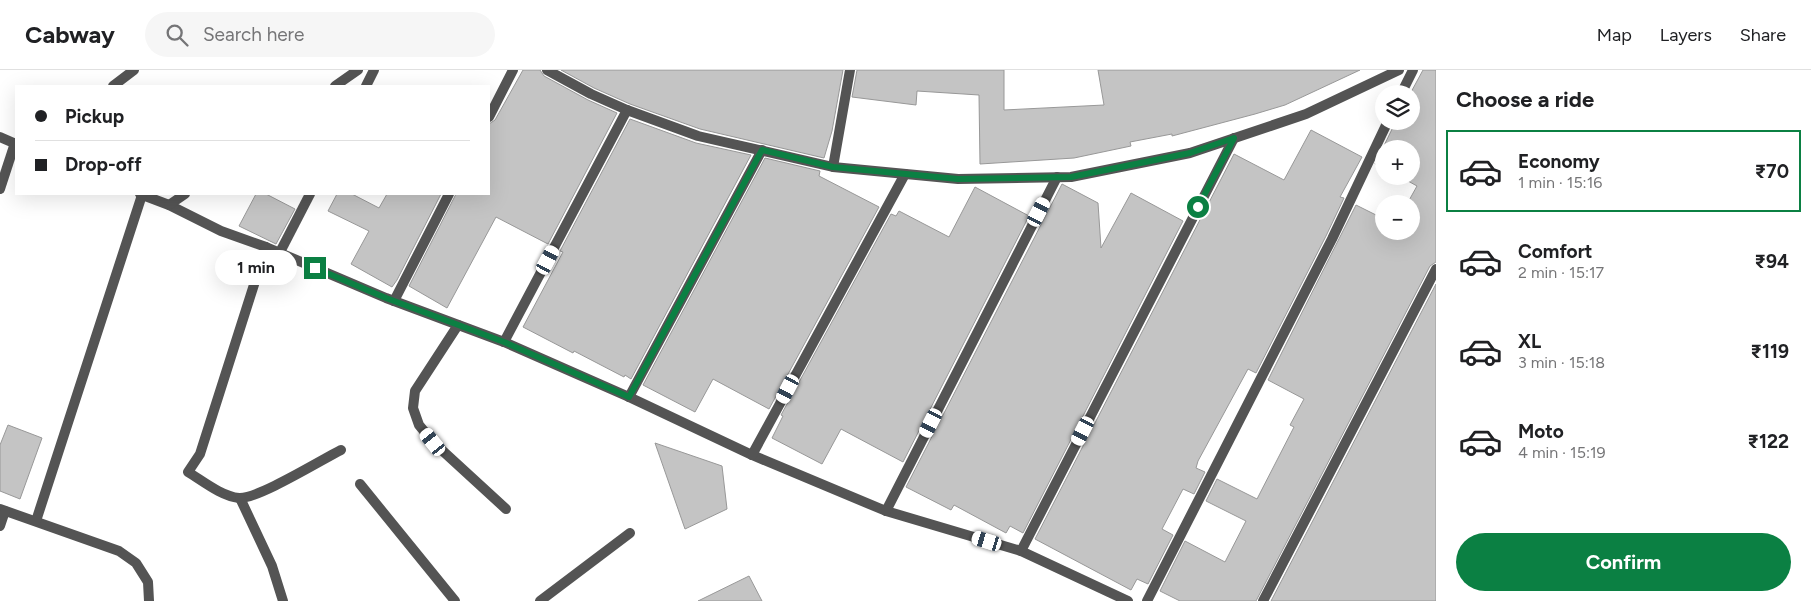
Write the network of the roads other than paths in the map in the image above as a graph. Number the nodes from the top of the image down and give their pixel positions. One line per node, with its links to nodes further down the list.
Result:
1 (134, 70): 9 (street)
2 (358, 70): 10 (street)
3 (374, 70): 11 (street)
4 (513, 70): 14 (street)
5 (546, 70): 13 (street)
6 (850, 70): 21 (street)
7 (1399, 70): 17 (street)
8 (1413, 70): 12 (street)
9 (114, 85)
10 (336, 85)
11 (366, 85)
12 (1406, 85)
13 (627, 110): 20 (street); 36 (street)
14 (490, 115)
15 (1384, 130): 54 (street)
16 (0, 136): 18 (street)
17 (1234, 138): 23 (street); 48 (street)
18 (15, 144)
19 (15, 147): 24 (street)
20 (762, 150): 21 (street); 37 (street)
21 (833, 167): 22 (street)
22 (905, 174): 23 (street); 39 (street)
23 (1057, 177): 44 (street)
24 (0, 189)
25 (141, 195): 45 (street)
26 (144, 195): 30 (street)
27 (184, 195): 30 (street)
28 (310, 195): 32 (street)
29 (448, 195): 34 (street)
30 (169, 205): 31 (street)
31 (266, 247): 32 (street); 41 (street)
32 (280, 254): 34 (street)
33 (1436, 269): 55 (street)
34 (394, 301): 35 (street)
35 (458, 325): 36 (street); 42 (street)
36 (504, 342): 37 (street)
37 (629, 397): 39 (street)
38 (341, 450): 41 (street)
39 (752, 455): 44 (street)
40 (360, 484): 51 (street)
41 (240, 498): 50 (street)
42 (506, 509)
43 (2, 510): 45 (street); 46 (street)
44 (886, 510): 48 (street)
45 (36, 521): 49 (street)
46 (0, 526)
47 (630, 533): 52 (street)
48 (1021, 551): 53 (street)
49 (149, 601)
50 (283, 601)
51 (454, 601)
52 (540, 601)
53 (1128, 601)
54 (1146, 601)
55 (1263, 601)

